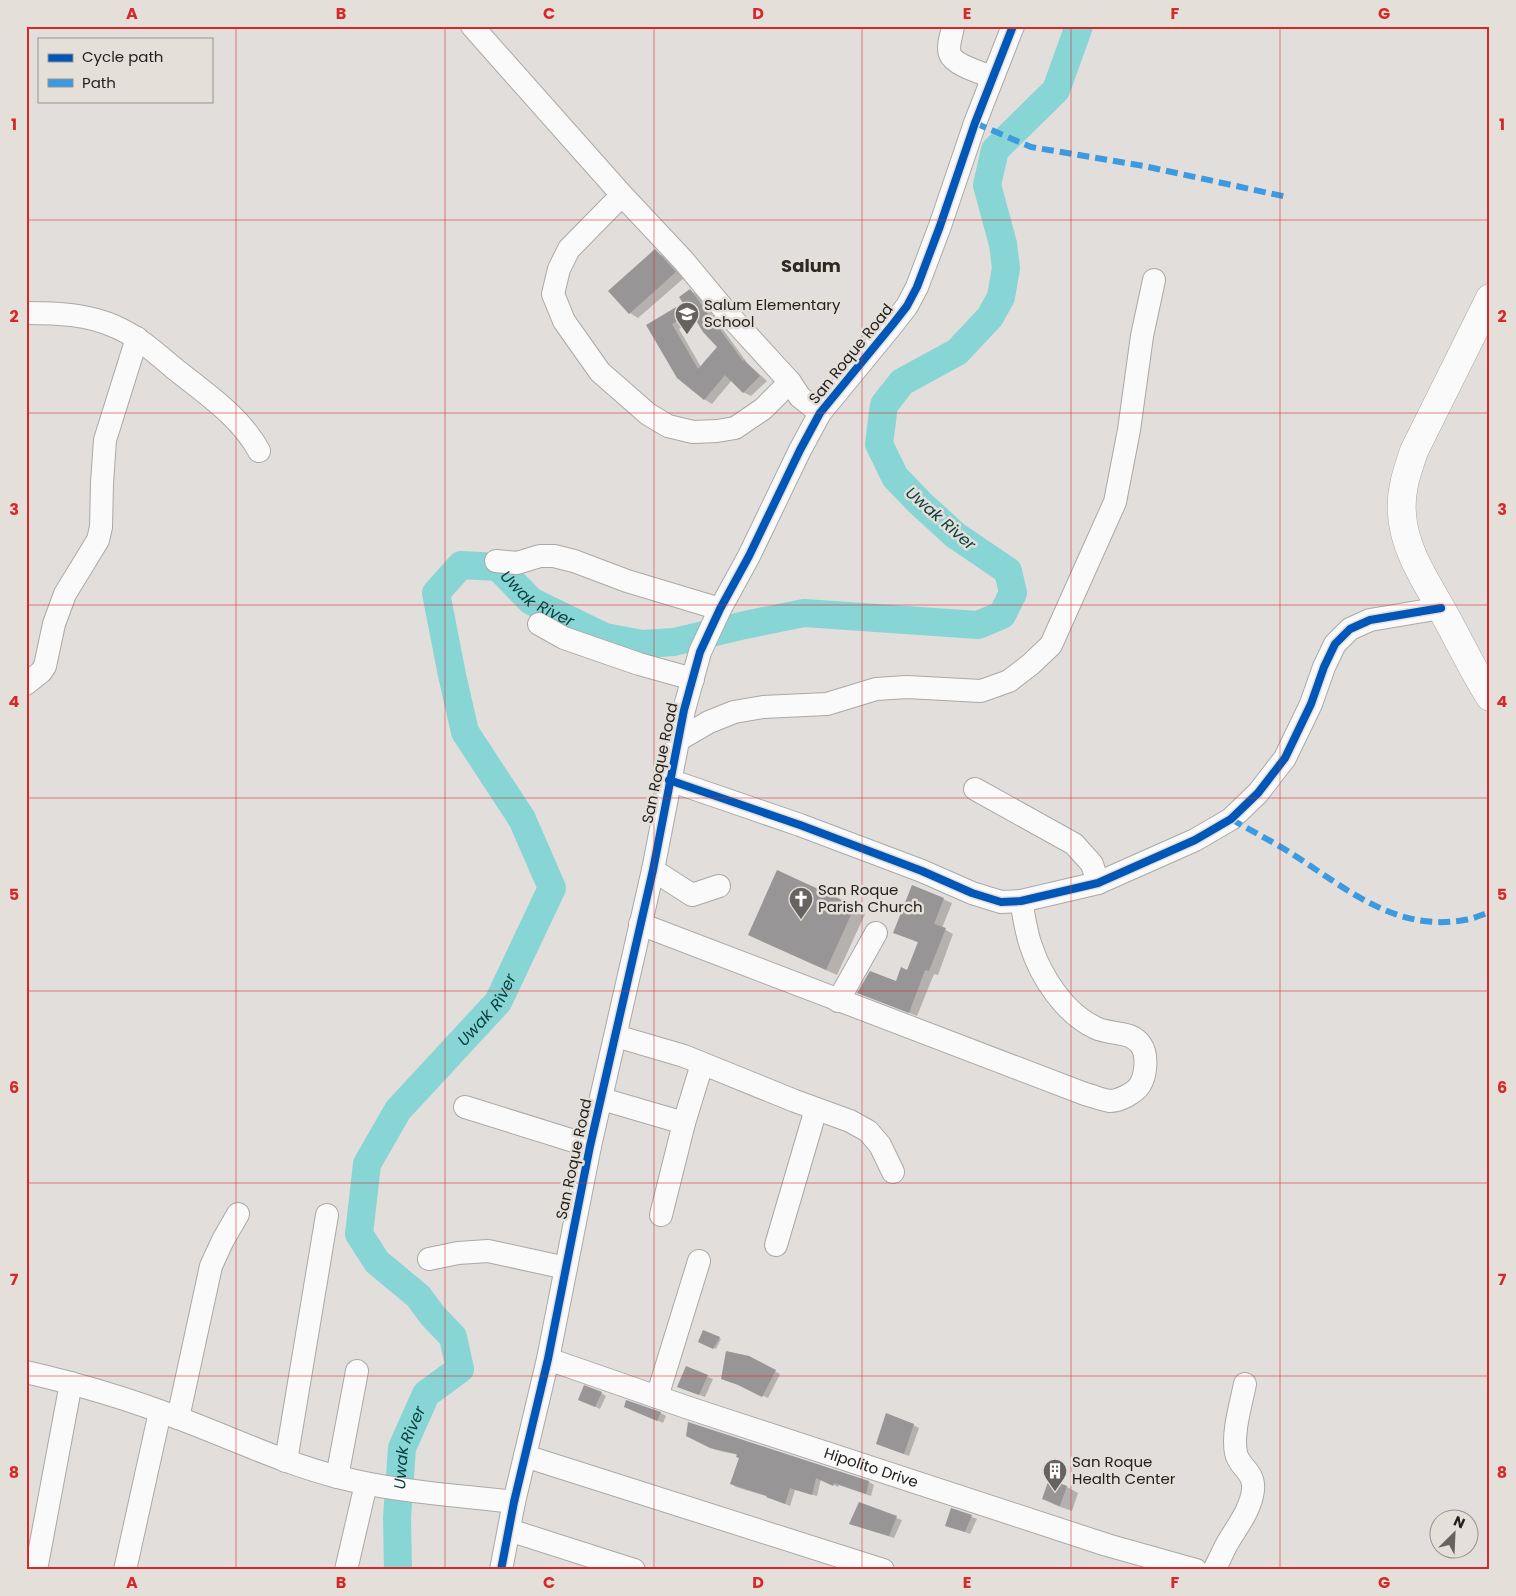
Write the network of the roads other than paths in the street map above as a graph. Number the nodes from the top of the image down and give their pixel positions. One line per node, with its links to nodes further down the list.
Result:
1 (472, 26): 5 (street)
2 (953, 26): 4 (street)
3 (1013, 26): 4 (street, San Roque Road)
4 (992, 77): 11 (street, San Roque Road)
5 (622, 195): 10 (street); 10 (street)
6 (1154, 280): 20 (street)
7 (1490, 298): 14 (main road)
8 (26, 313): 9 (street)
9 (137, 338): 12 (street); 18 (street)
10 (790, 382): 11 (street)
11 (820, 413): 15 (street, San Roque Road)
12 (260, 451)
13 (496, 561): 15 (street)
14 (1441, 608): 19 (main road); 24 (street)
15 (716, 618): 17 (street, San Roque Road)
16 (539, 624): 17 (street)
17 (693, 679): 20 (street, San Roque Road)
18 (26, 684)
19 (1490, 697)
20 (678, 740): 21 (street, San Roque Road)
21 (669, 780): 23 (street, San Roque Road); 26 (street)
22 (975, 789): 24 (street)
23 (653, 870): 25 (street); 27 (street, San Roque Road)
24 (1098, 883): 26 (street)
25 (719, 886)
26 (1021, 901): 29 (street)
27 (640, 924): 29 (street); 30 (street, San Roque Road)
28 (876, 933): 29 (street)
29 (838, 1001)
30 (616, 1036): 31 (street); 32 (street, San Roque Road)
31 (702, 1064): 34 (street); 35 (street)
32 (602, 1099): 35 (street); 36 (street, San Roque Road)
33 (465, 1107): 36 (street)
34 (816, 1109): 37 (street); 41 (street)
35 (684, 1123): 39 (street)
36 (590, 1146): 44 (street, San Roque Road)
37 (893, 1172)
38 (238, 1214): 51 (street)
39 (661, 1214)
40 (327, 1215): 53 (street)
41 (776, 1245)
42 (429, 1260): 44 (street)
43 (699, 1261): 50 (street)
44 (566, 1268): 45 (street, San Roque Road)
45 (548, 1359): 50 (street, Hipolito Drive); 52 (street, San Roque Road)
46 (357, 1371): 54 (street)
47 (26, 1372): 48 (street)
48 (71, 1383): 51 (street); 58 (street)
49 (1245, 1384): 65 (street)
50 (657, 1397): 64 (street, Hipolito Drive)
51 (169, 1415): 53 (street); 59 (street)
52 (525, 1456): 56 (street, San Roque Road); 63 (street)
53 (286, 1461): 54 (street)
54 (337, 1477): 55 (street)
55 (366, 1484): 56 (street); 60 (street)
56 (514, 1502): 57 (street, San Roque Road)
57 (509, 1530): 61 (street, San Roque Road); 62 (street)
58 (36, 1570)
59 (125, 1570)
60 (346, 1570)
61 (501, 1570)
62 (634, 1570)
63 (883, 1570)
64 (1196, 1570)
65 (1214, 1570)

